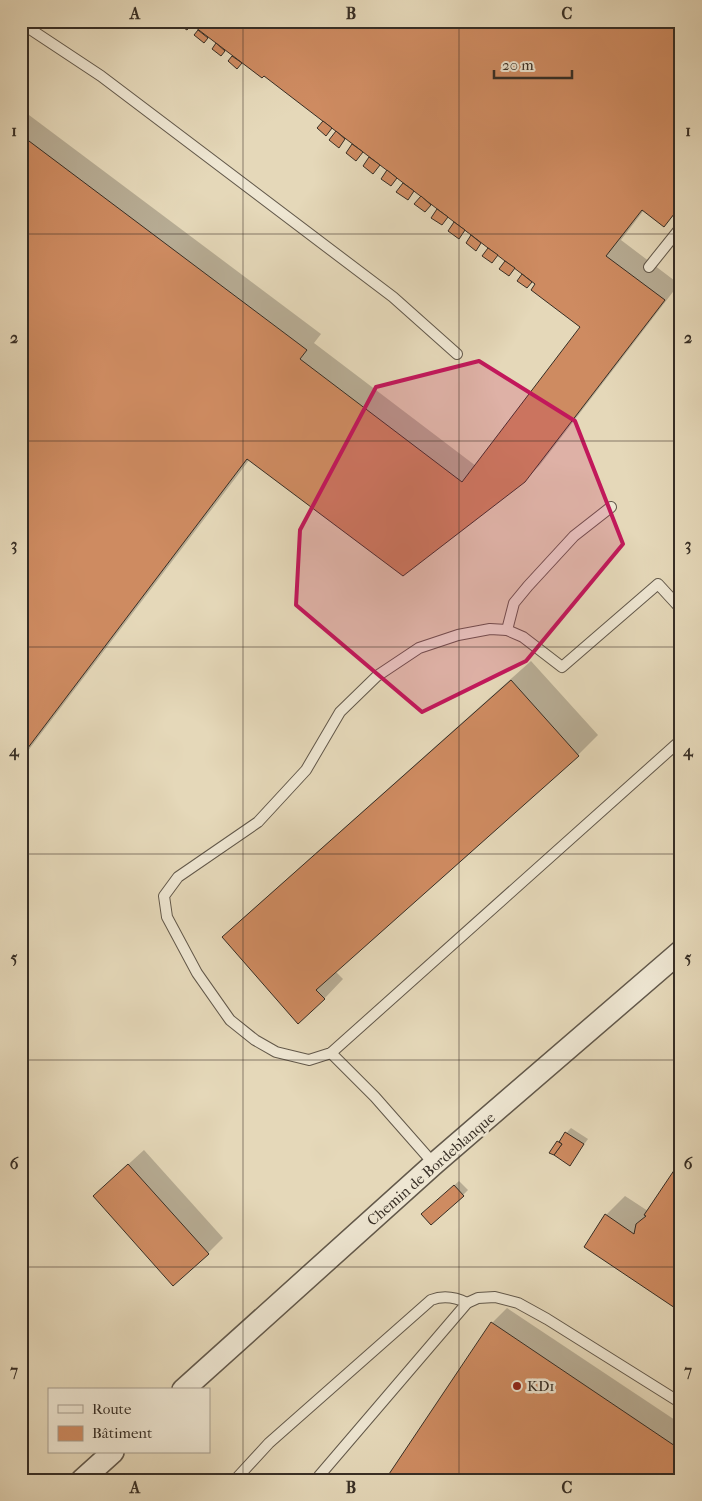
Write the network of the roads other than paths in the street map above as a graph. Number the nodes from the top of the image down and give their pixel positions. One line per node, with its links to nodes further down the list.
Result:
1 (21, 23): 4 (lane)
2 (681, 227): 3 (lane)
3 (649, 268)
4 (457, 354)
5 (611, 507): 7 (lane)
6 (681, 609): 7 (lane)
7 (507, 630): 10 (lane)
8 (681, 740): 10 (lane)
9 (681, 951): 11 (street, Chemin de Bordeblanque)
10 (330, 1053): 11 (lane)
11 (434, 1164): 13 (street, Chemin de Bordeblanque)
12 (467, 1303): 14 (lane); 17 (lane); 18 (lane)
13 (185, 1388)
14 (681, 1403)
15 (111, 1454): 16 (street)
16 (82, 1480)
17 (235, 1480)
18 (324, 1480)

